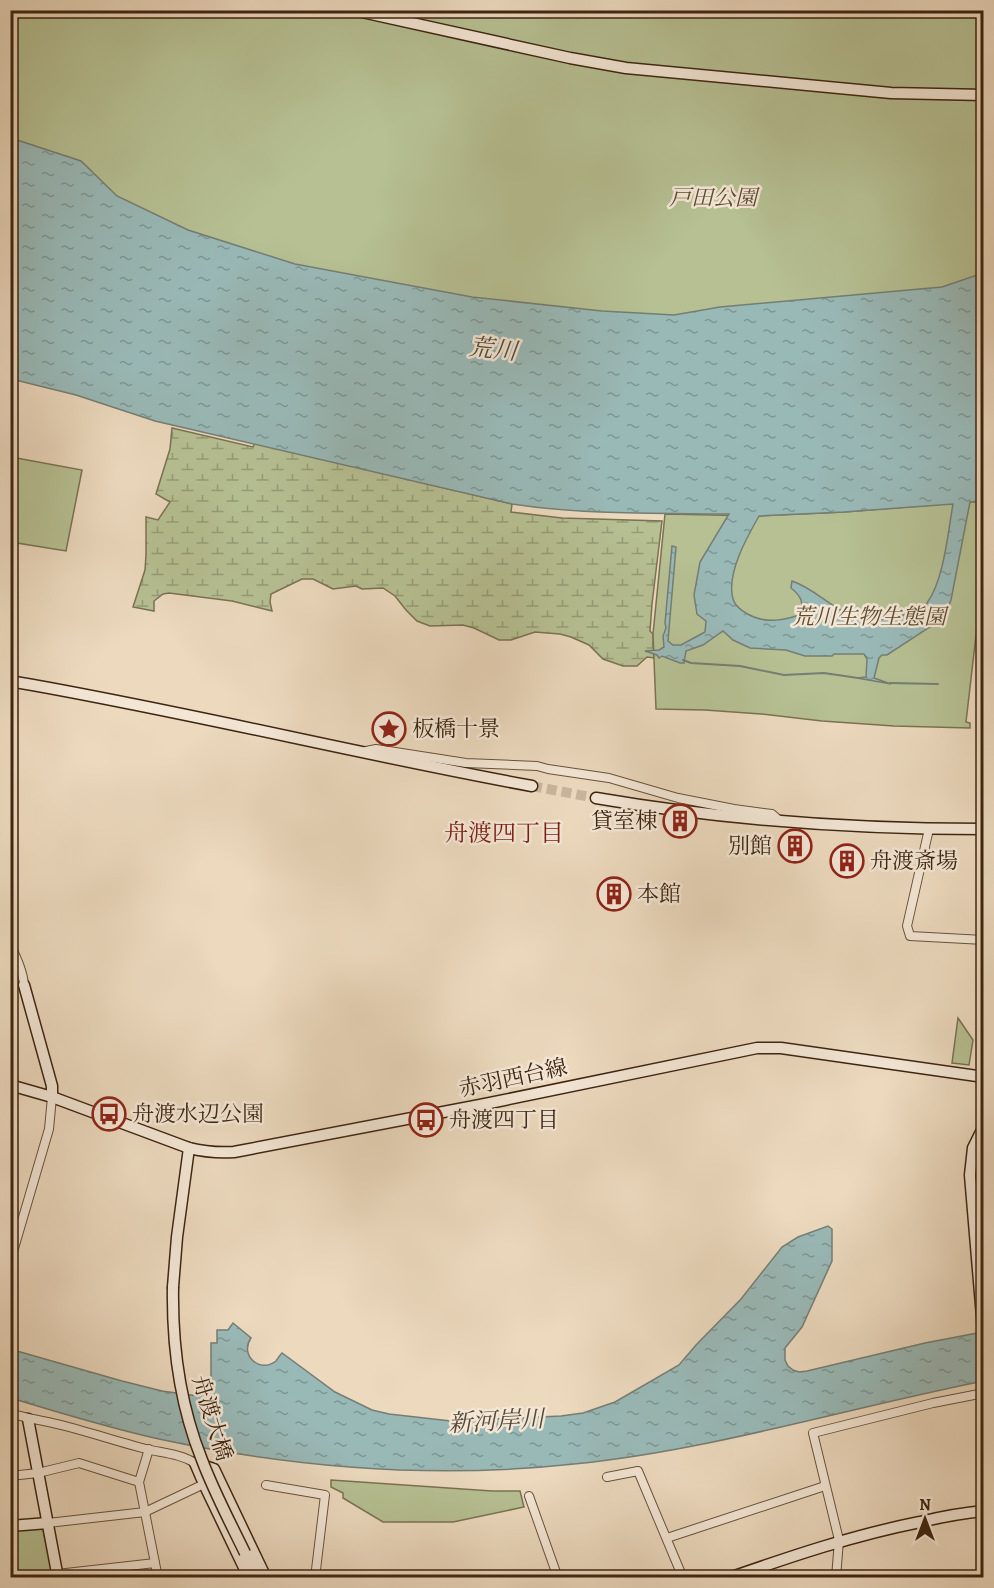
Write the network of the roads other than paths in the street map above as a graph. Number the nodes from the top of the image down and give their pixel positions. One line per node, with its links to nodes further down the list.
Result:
1 (353, 10): 2 (street)
2 (984, 95)
3 (10, 681): 4 (street)
4 (360, 752): 5 (street); 7 (street)
5 (532, 786)
6 (596, 798): 7 (street)
7 (781, 822): 8 (street)
8 (929, 829): 9 (street); 10 (street)
9 (984, 829)
10 (984, 940)
11 (10, 944): 12 (street)
12 (24, 985): 15 (street)
13 (984, 1077): 17 (street, 赤羽西台線)
14 (10, 1085): 15 (street, 赤羽西台線)
15 (52, 1097): 17 (street, 赤羽西台線); 18 (street)
16 (984, 1126): 19 (street)
17 (189, 1149): 44 (street, 舟渡大橋, bridge)
18 (10, 1262)
19 (983, 1319): 20 (street)
20 (984, 1341)
21 (984, 1393): 32 (street)
22 (10, 1413): 23 (street)
23 (28, 1419): 24 (street); 26 (street)
24 (148, 1449): 25 (street); 29 (street)
25 (195, 1462): 30 (street); 45 (street)
26 (38, 1473): 27 (street); 29 (street); 36 (street)
27 (10, 1476)
28 (608, 1477): 38 (street)
29 (139, 1482): 35 (street)
30 (204, 1484): 35 (street); 43 (street)
31 (266, 1485): 46 (street)
32 (825, 1486): 38 (street); 39 (street)
33 (529, 1496): 47 (street)
34 (984, 1511): 39 (street)
35 (145, 1512): 36 (street); 40 (street)
36 (48, 1522): 37 (street); 41 (street)
37 (10, 1527)
38 (667, 1538): 48 (street)
39 (839, 1540): 49 (street); 50 (street)
40 (155, 1563): 41 (street); 42 (street)
41 (57, 1576)
42 (158, 1578)
43 (249, 1578)
44 (258, 1578)
45 (266, 1578)
46 (315, 1578)
47 (558, 1578)
48 (683, 1578)
49 (729, 1578)
50 (836, 1578)

